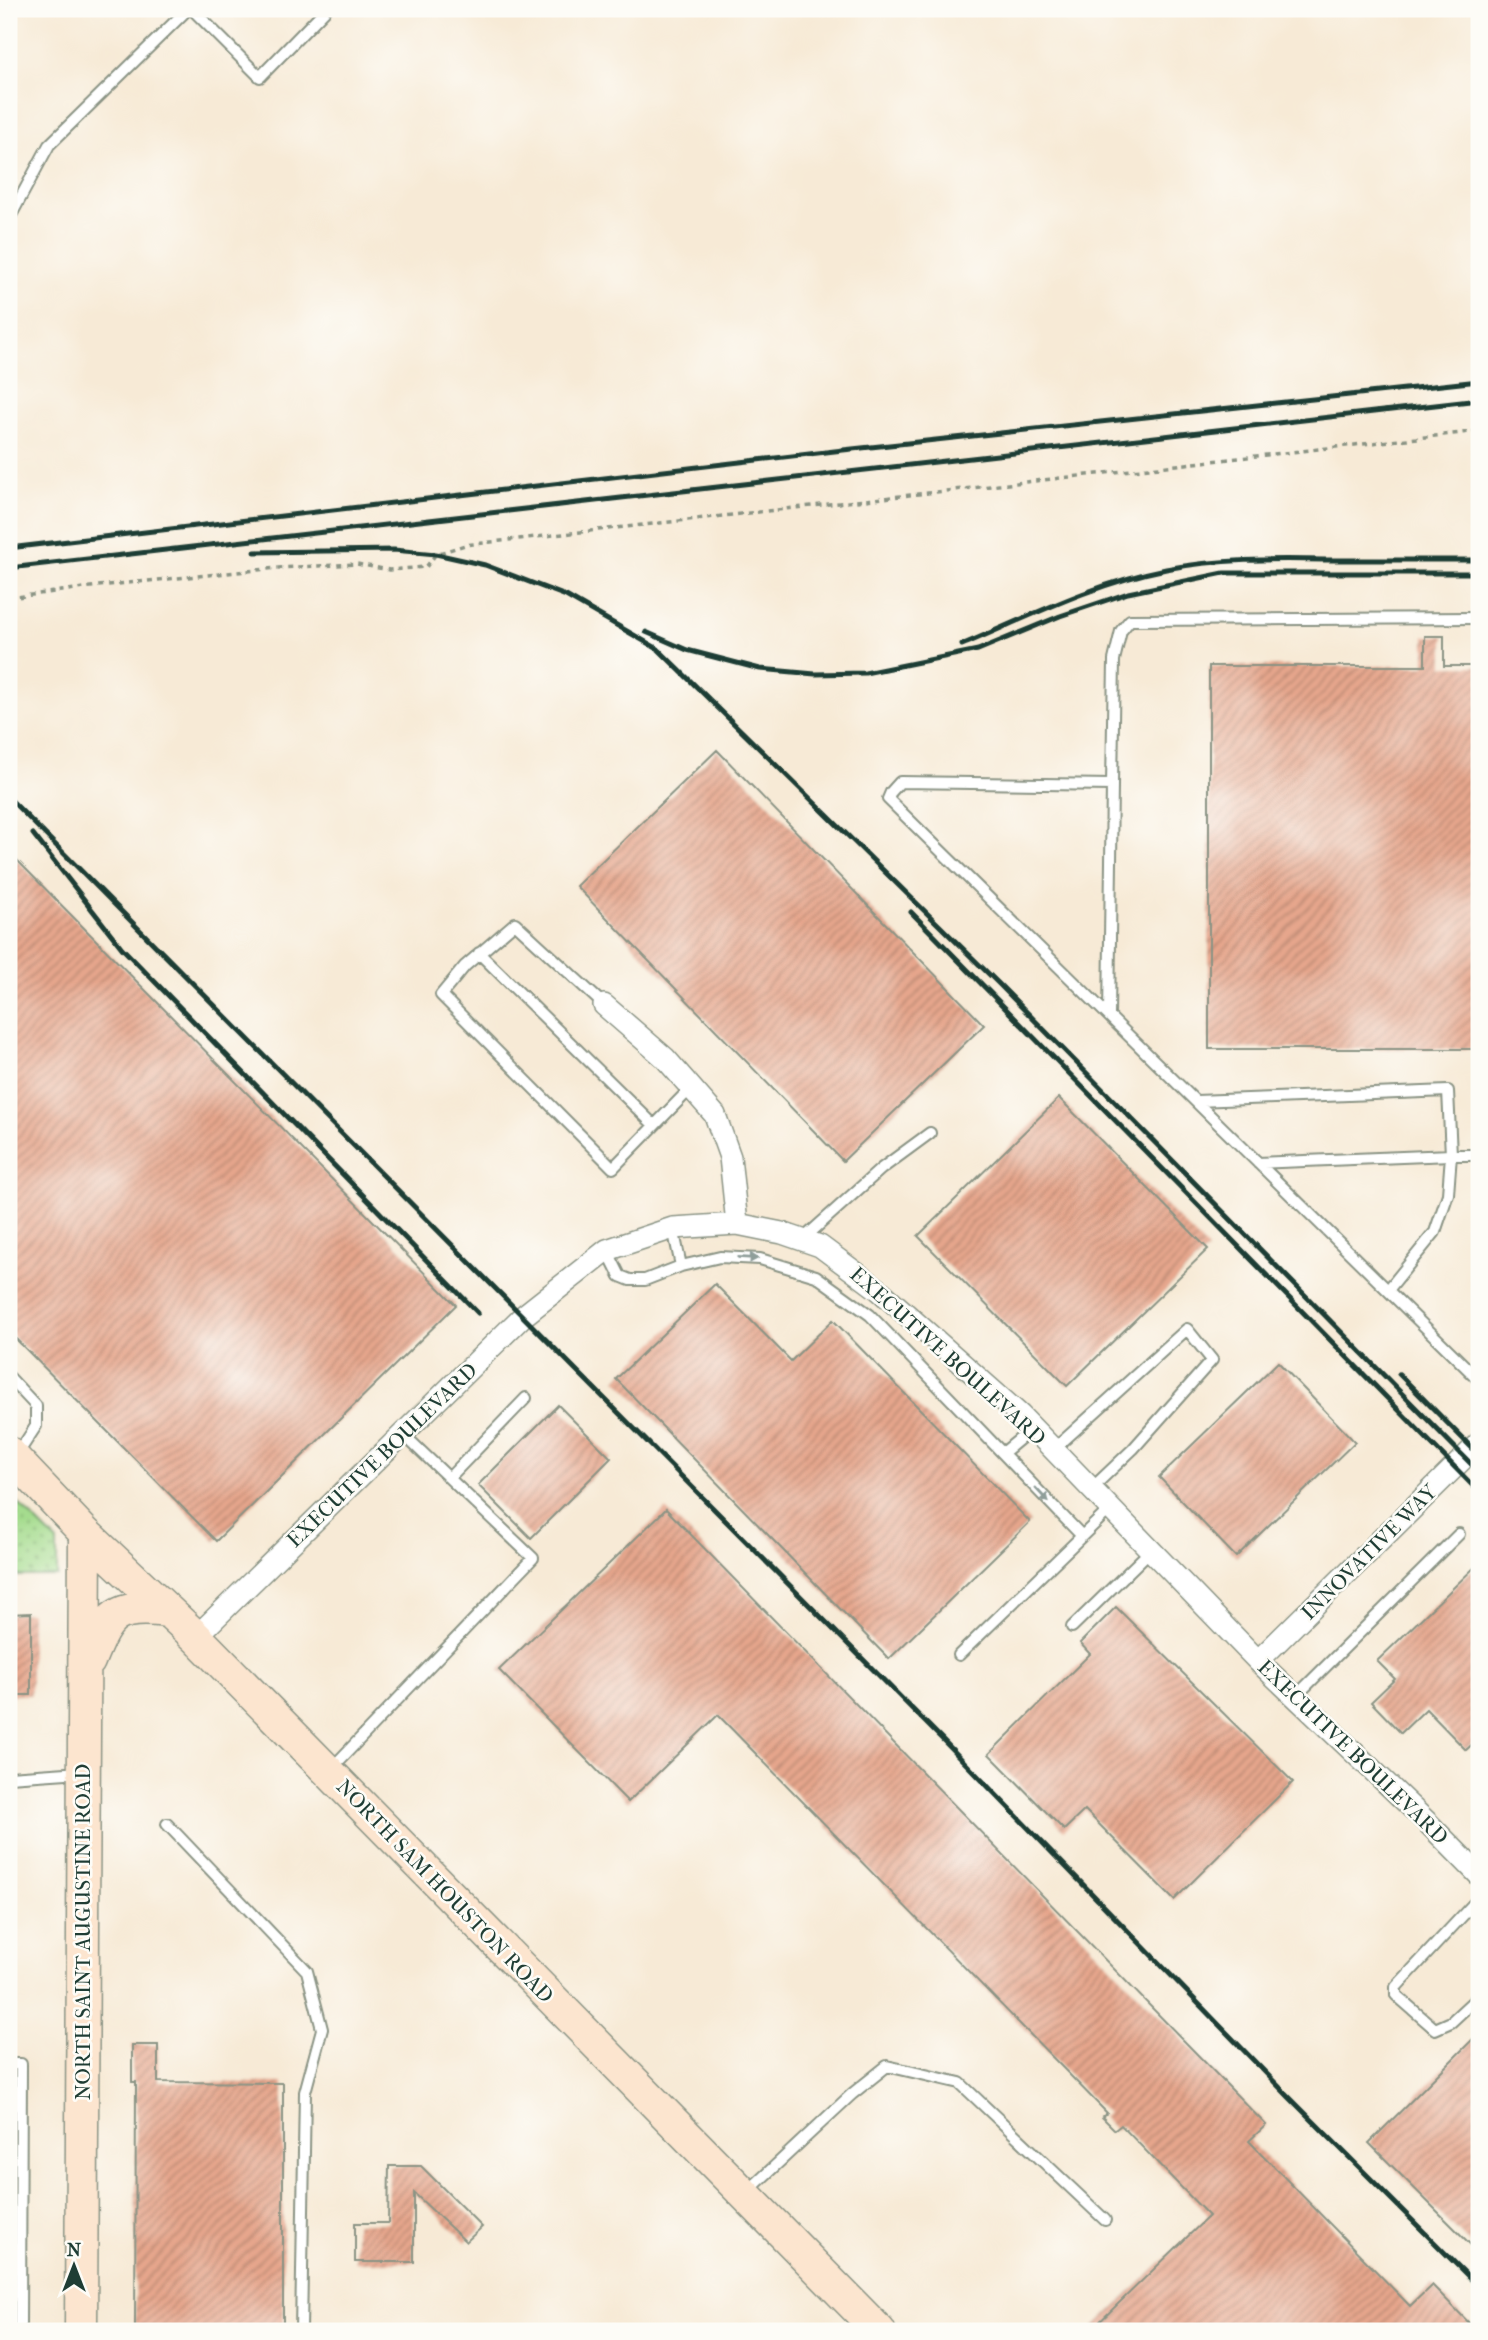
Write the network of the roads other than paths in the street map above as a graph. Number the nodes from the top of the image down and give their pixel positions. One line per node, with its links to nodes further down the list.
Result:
1 (190, 9): 2 (lane); 3 (lane)
2 (327, 9)
3 (9, 219)
4 (1479, 618): 5 (lane)
5 (1112, 785): 8 (lane); 8 (lane)
6 (479, 953): 7 (lane); 11 (lane); 11 (lane)
7 (604, 1004): 9 (street)
8 (1109, 1016): 10 (lane)
9 (691, 1088): 11 (lane); 16 (street)
10 (1196, 1101): 13 (lane); 15 (lane)
11 (654, 1125)
12 (930, 1133): 18 (lane)
13 (1451, 1155): 14 (lane); 15 (lane); 23 (lane)
14 (1479, 1155)
15 (1258, 1163): 23 (lane)
16 (737, 1224): 17 (street, EXECUTIVE BOULEVARD); 18 (street, EXECUTIVE BOULEVARD)
17 (673, 1228): 19 (street, EXECUTIVE BOULEVARD); 21 (lane)
18 (802, 1240): 20 (street, EXECUTIVE BOULEVARD)
19 (607, 1250): 21 (lane); 28 (street, EXECUTIVE BOULEVARD)
20 (829, 1252): 22 (lane); 27 (street, EXECUTIVE BOULEVARD)
21 (681, 1266): 22 (lane, one-way to 22)
22 (816, 1276): 31 (lane)
23 (1388, 1290): 25 (lane)
24 (9, 1377): 32 (lane)
25 (1479, 1380)
26 (526, 1398): 33 (lane)
27 (1032, 1428): 30 (street, EXECUTIVE BOULEVARD); 31 (lane)
28 (403, 1434): 33 (lane); 42 (street, EXECUTIVE BOULEVARD)
29 (1479, 1443): 44 (street, INNOVATIVE WAY)
30 (1053, 1450): 34 (street, EXECUTIVE BOULEVARD); 34 (lane)
31 (1003, 1453): 38 (lane, one-way to 38)
32 (12, 1456): 36 (street, NORTH SAM HOUSTON ROAD)
33 (449, 1478): 47 (lane)
34 (1091, 1489): 35 (street, EXECUTIVE BOULEVARD)
35 (1110, 1509): 38 (lane); 39 (street, EXECUTIVE BOULEVARD)
36 (85, 1533): 40 (street, NORTH SAM HOUSTON ROAD); 45 (street, NORTH SAINT AUGUSTINE ROAD)
37 (1459, 1534): 46 (lane)
38 (1082, 1536): 43 (lane)
39 (1151, 1550): 41 (lane); 44 (street, EXECUTIVE BOULEVARD)
40 (167, 1611): 42 (street, NORTH SAM HOUSTON ROAD); 45 (street)
41 (1072, 1627)
42 (196, 1637): 47 (street, NORTH SAM HOUSTON ROAD)
43 (959, 1655)
44 (1258, 1661): 46 (street, EXECUTIVE BOULEVARD)
45 (84, 1672): 48 (street, NORTH SAINT AUGUSTINE ROAD)
46 (1295, 1697): 51 (street, EXECUTIVE BOULEVARD)
47 (328, 1771): 55 (street, NORTH SAM HOUSTON ROAD)
48 (84, 1772): 49 (lane); 58 (street, NORTH SAINT AUGUSTINE ROAD)
49 (9, 1777)
50 (167, 1824): 59 (lane)
51 (1479, 1875)
52 (1479, 1898): 53 (lane)
53 (1479, 1996)
54 (9, 2064): 57 (lane)
55 (744, 2195): 56 (lane); 60 (street, NORTH SAM HOUSTON ROAD)
56 (1105, 2220)
57 (20, 2331)
58 (81, 2331)
59 (301, 2331)
60 (879, 2331)

